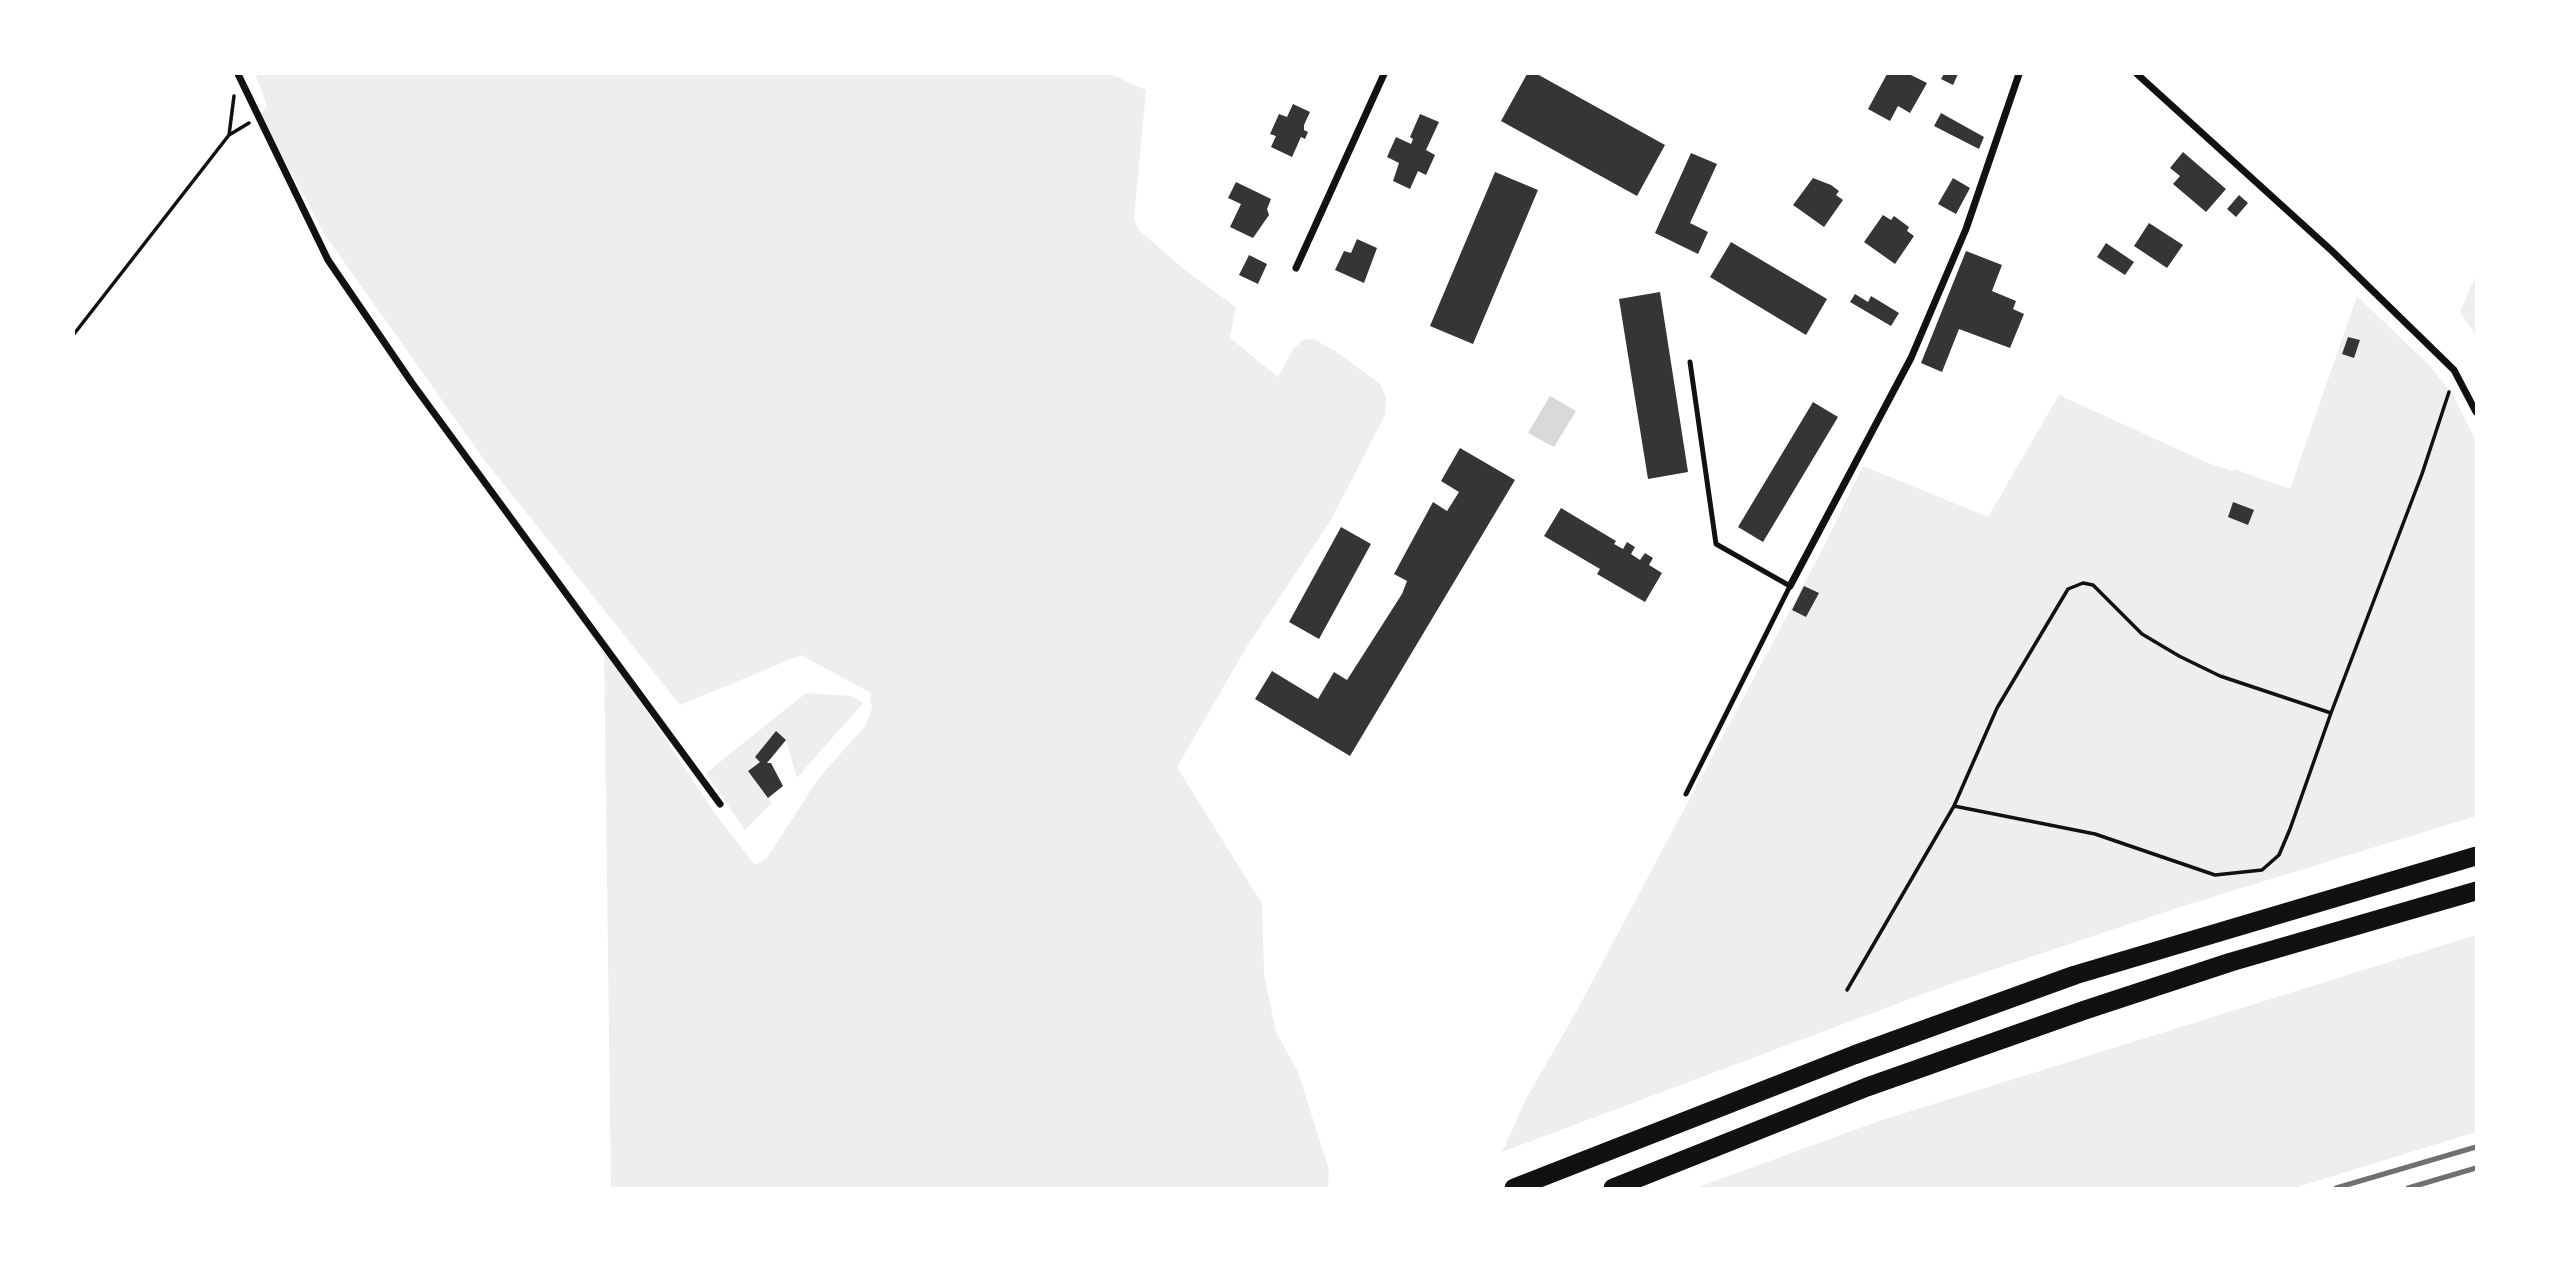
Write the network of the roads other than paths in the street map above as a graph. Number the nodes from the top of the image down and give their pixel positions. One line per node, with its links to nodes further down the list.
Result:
1 (238, 74): 10 (street)
2 (1384, 74): 5 (street)
3 (2018, 74): 8 (street)
4 (2137, 74): 7 (street)
5 (1296, 268)
6 (1690, 362): 8 (lane)
7 (2476, 412)
8 (1790, 586): 9 (lane)
9 (1686, 794)
10 (720, 804)
11 (2476, 856): 13 (highway)
12 (2476, 891): 14 (highway)
13 (1514, 1188)
14 (1613, 1188)

